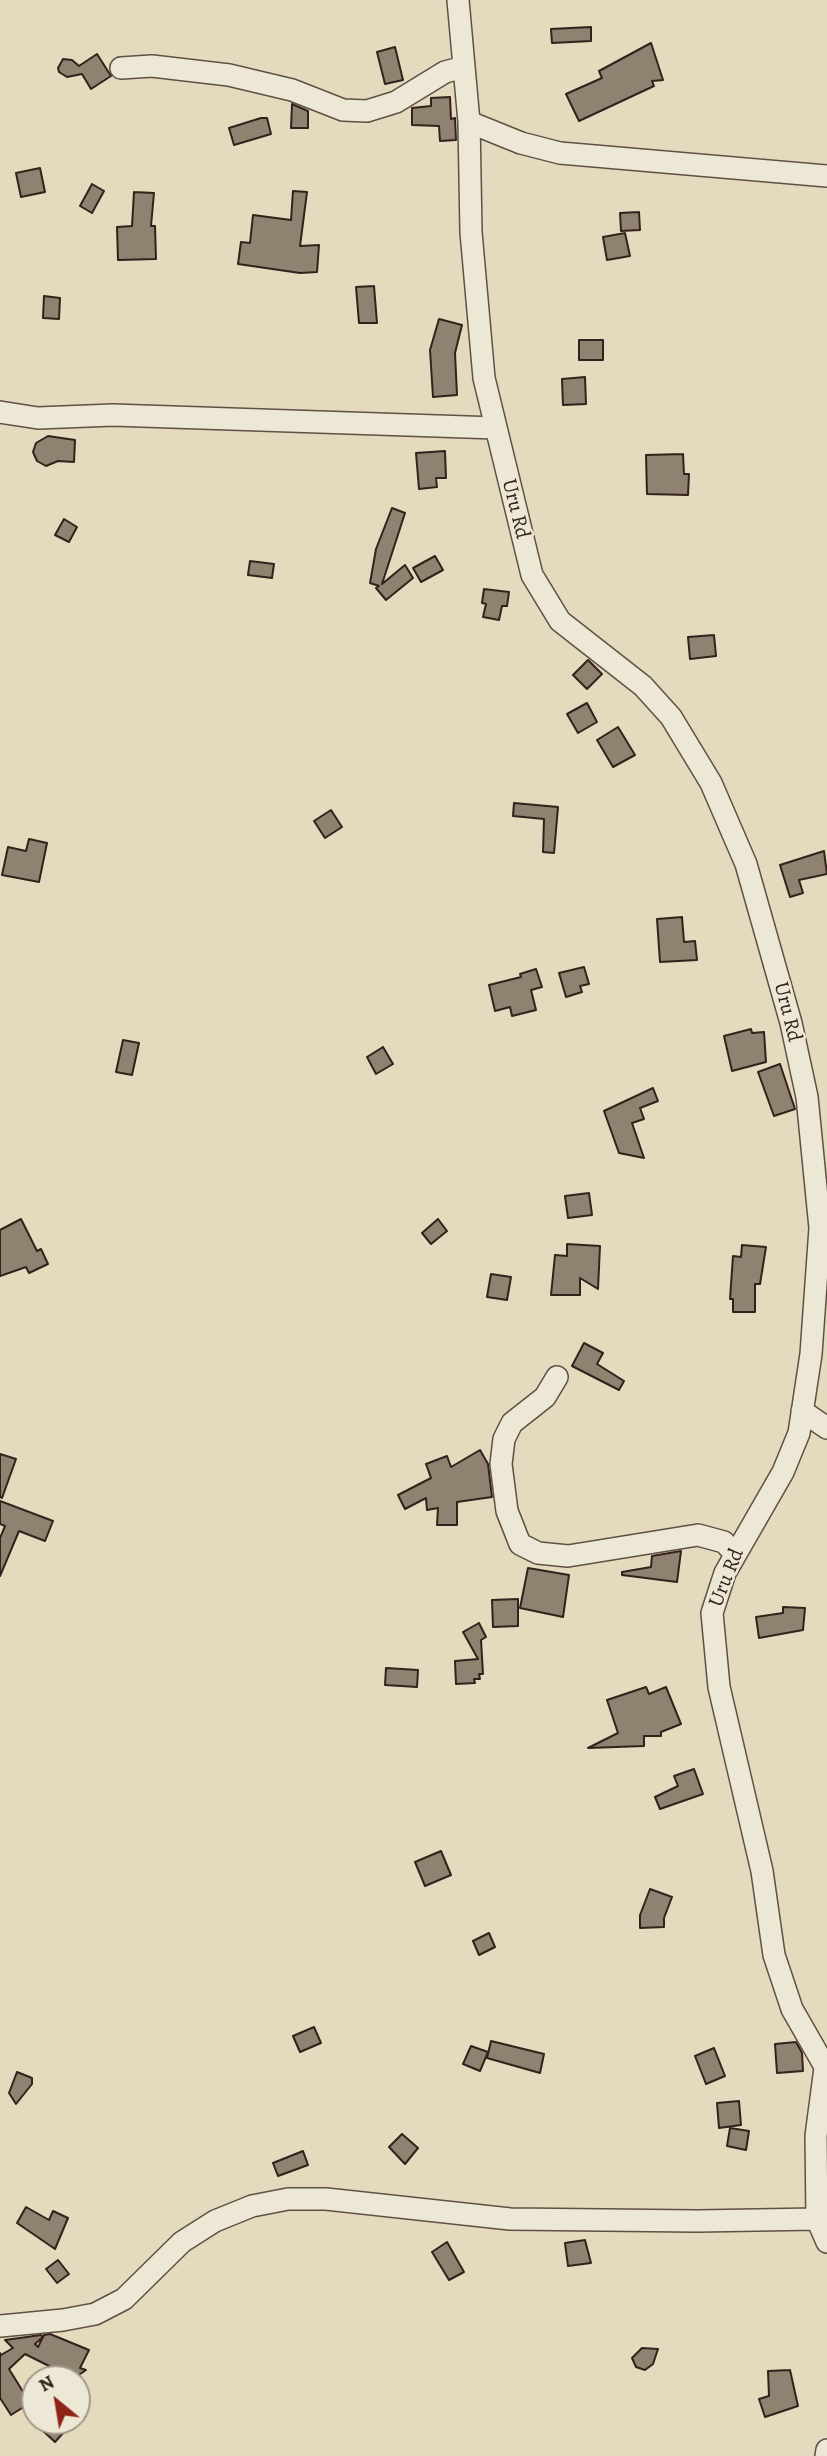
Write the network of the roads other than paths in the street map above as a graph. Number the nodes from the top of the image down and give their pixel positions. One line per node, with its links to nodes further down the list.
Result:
1 (458, 0): 2 (street, Uru Rd)
2 (464, 67): 3 (street); 4 (street, Uru Rd)
3 (121, 68)
4 (469, 122): 5 (street); 7 (street, Uru Rd)
5 (827, 176)
6 (0, 412): 7 (street)
7 (496, 428): 8 (street, Uru Rd)
8 (823, 1186): 10 (street, Uru Rd)
9 (557, 1377): 12 (street)
10 (802, 1411): 11 (street); 12 (street, Uru Rd)
11 (827, 1428)
12 (735, 1555): 13 (street, Uru Rd)
13 (826, 2069): 14 (street)
14 (817, 2218): 15 (street); 16 (street)
15 (827, 2242)
16 (0, 2326)
17 (827, 2450): 18 (street)
18 (825, 2456)

